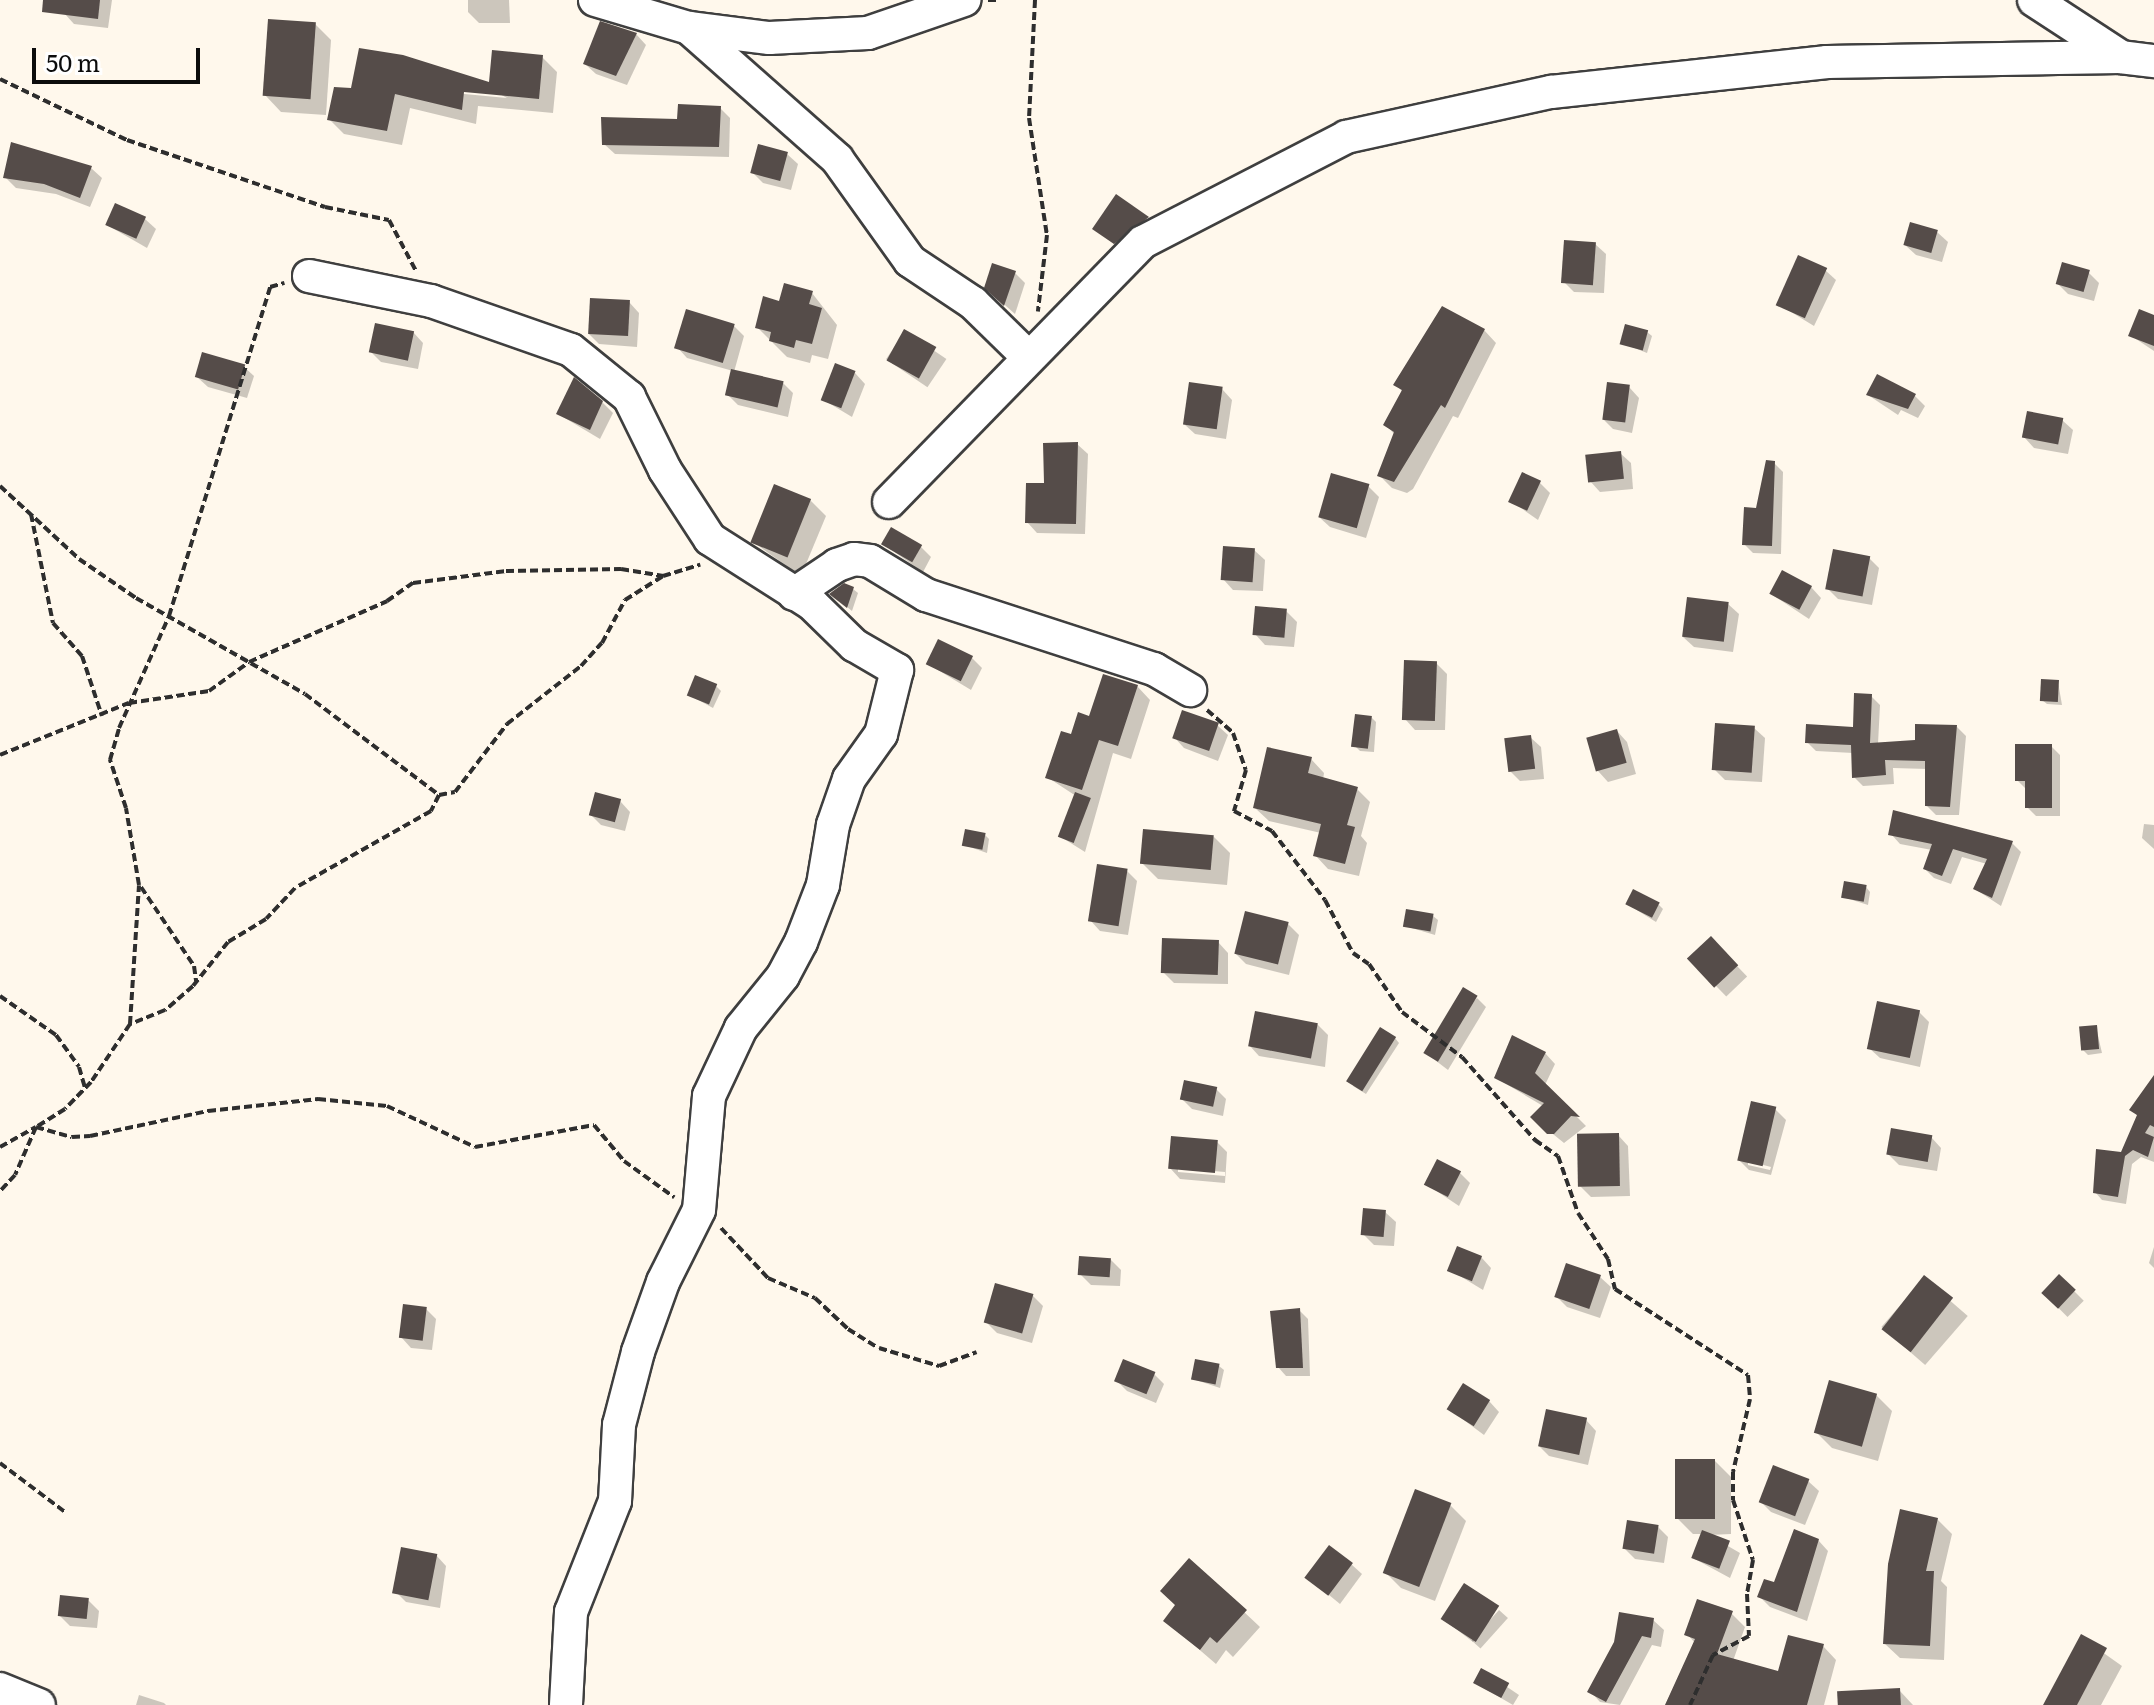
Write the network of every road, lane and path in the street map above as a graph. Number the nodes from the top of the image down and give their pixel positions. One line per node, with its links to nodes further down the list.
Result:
1 (595, 0): 5 (street)
2 (964, 0): 5 (street)
3 (1035, 0): 12 (path)
4 (2034, 0): 6 (street)
5 (689, 28): 13 (street)
6 (2120, 57): 7 (street); 8 (street); 15 (street)
7 (2154, 61)
8 (2154, 78)
9 (0, 79): 11 (path)
10 (309, 276): 11 (street); 20 (path)
11 (431, 301): 17 (street)
12 (1037, 314)
13 (1023, 352)
14 (0, 486): 16 (path)
15 (889, 502)
16 (30, 512): 20 (path); 24 (path)
17 (729, 554): 18 (path); 19 (street)
18 (663, 576): 21 (path); 26 (path)
19 (794, 594): 22 (street); 35 (street)
20 (169, 616): 21 (path); 23 (path)
21 (249, 662): 23 (path); 26 (path)
22 (1190, 690): 42 (path)
23 (129, 703): 24 (path); 27 (path)
24 (102, 717): 25 (path)
25 (0, 755)
26 (439, 795): 28 (path)
27 (139, 885): 28 (path); 30 (path)
28 (196, 983): 30 (path)
29 (0, 996): 31 (path)
30 (130, 1024): 31 (path)
31 (85, 1089): 32 (path)
32 (36, 1127): 33 (path); 34 (path); 35 (path)
33 (0, 1147)
34 (0, 1191)
35 (699, 1210): 36 (path); 41 (street)
36 (977, 1352)
37 (0, 1463): 38 (path)
38 (65, 1512)
39 (0, 1689): 40 (street)
40 (39, 1705)
41 (566, 1705)
42 (1690, 1705)

